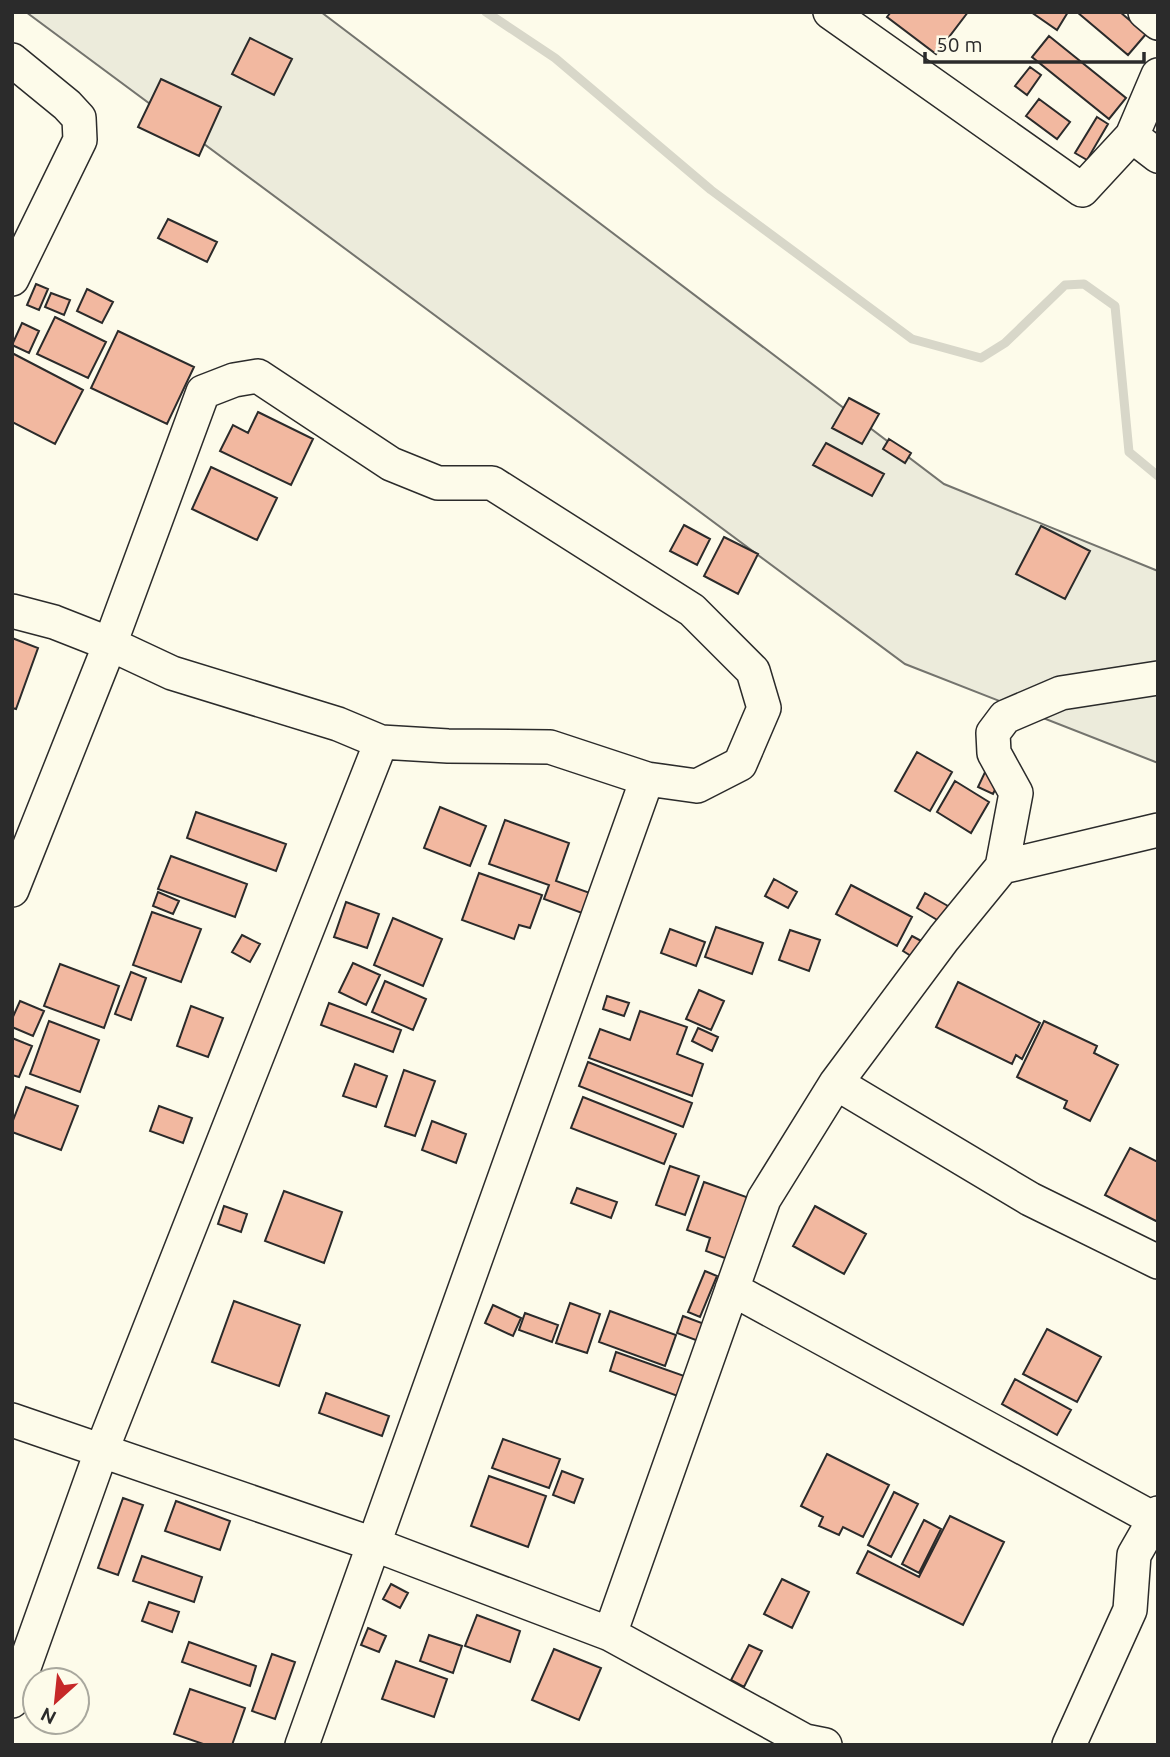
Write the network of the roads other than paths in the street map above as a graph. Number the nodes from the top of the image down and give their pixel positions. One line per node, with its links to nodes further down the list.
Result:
1 (830, 12): 6 (street)
2 (1145, 12): 3 (street)
3 (1158, 23)
4 (12, 60): 8 (street)
5 (1158, 75): 6 (street)
6 (1132, 136): 7 (street)
7 (1158, 156)
8 (12, 279)
9 (12, 611): 10 (street)
10 (110, 643): 12 (street); 13 (street); 16 (street)
11 (1158, 678): 15 (street)
12 (381, 741): 13 (street); 21 (street)
13 (647, 779): 23 (street)
14 (1158, 830): 15 (street)
15 (1002, 867): 17 (street)
16 (12, 890)
17 (836, 1083): 18 (street); 19 (street)
18 (1158, 1262)
19 (732, 1289): 22 (street); 24 (street)
20 (12, 1420): 21 (street)
21 (101, 1452): 23 (street); 25 (street)
22 (1156, 1516): 28 (street)
23 (373, 1544): 24 (street); 26 (street)
24 (610, 1634): 27 (street)
25 (12, 1701)
26 (302, 1745)
27 (825, 1745)
28 (1069, 1745)

